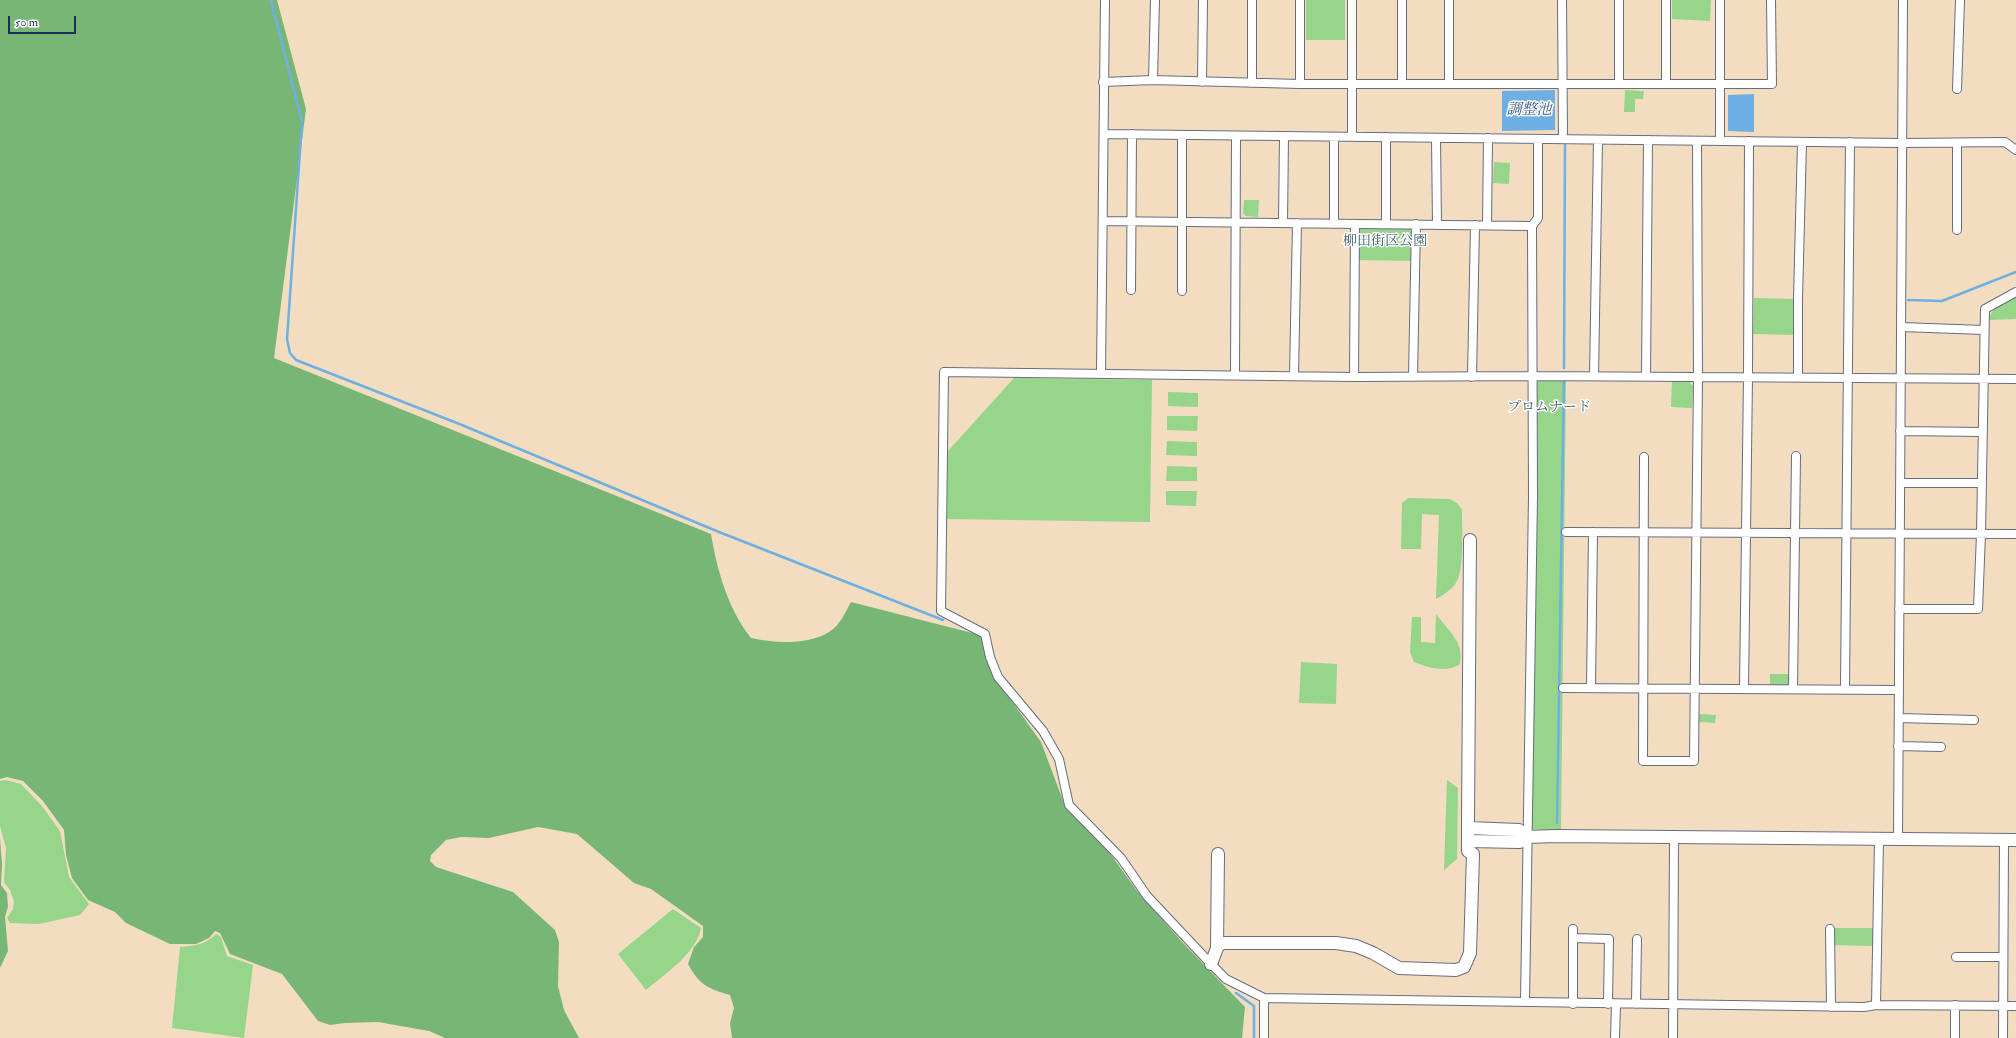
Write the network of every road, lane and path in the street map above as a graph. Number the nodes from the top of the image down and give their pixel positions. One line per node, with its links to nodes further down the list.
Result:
1 (1105, 0): 17 (street)
2 (1155, 0): 16 (street)
3 (1203, 0): 18 (street)
4 (1252, 0): 20 (street)
5 (1300, 0): 23 (street)
6 (1352, 0): 21 (street)
7 (1402, 0): 19 (street)
8 (1449, 0): 22 (street)
9 (1562, 0): 24 (street)
10 (1619, 0): 25 (street)
11 (1666, 0): 26 (street)
12 (1720, 0): 27 (street)
13 (1771, 0): 27 (street)
14 (1903, 0): 48 (street)
15 (1960, 0): 28 (street)
16 (1153, 80): 17 (street); 18 (street)
17 (1103, 82): 29 (street)
18 (1202, 82): 20 (street)
19 (1402, 82): 21 (street); 22 (street)
20 (1252, 83): 23 (street)
21 (1352, 83): 23 (street); 35 (street)
22 (1448, 83): 24 (street)
23 (1300, 84)
24 (1563, 84): 25 (street); 40 (street)
25 (1619, 84): 26 (street)
26 (1666, 84): 27 (street)
27 (1720, 84): 44 (street)
28 (1957, 89)
29 (1104, 134): 30 (street); 51 (street)
30 (1132, 134): 31 (street); 52 (street)
31 (1182, 135): 32 (street); 53 (street)
32 (1236, 136): 33 (street); 54 (street)
33 (1284, 136): 34 (street); 55 (street)
34 (1334, 137): 35 (street); 57 (street)
35 (1352, 137): 36 (street)
36 (1386, 137): 37 (street); 59 (street)
37 (1436, 138): 38 (street); 61 (street)
38 (1488, 138): 39 (street); 63 (street)
39 (1538, 139): 40 (street); 64 (street)
40 (1563, 139): 41 (street)
41 (1598, 140): 42 (street); 76 (street)
42 (1648, 140): 43 (street); 77 (street)
43 (1697, 141): 44 (street); 80 (street)
44 (1720, 141): 45 (street)
45 (1749, 141): 46 (street); 81 (street)
46 (1802, 142): 47 (street); 82 (street)
47 (1850, 142): 48 (street); 83 (street)
48 (1902, 143): 49 (street); 69 (street)
49 (1957, 143): 50 (street); 65 (street)
50 (2016, 150)
51 (1103, 221): 52 (street); 71 (street)
52 (1132, 221): 53 (street); 66 (street)
53 (1182, 222): 54 (street); 67 (street)
54 (1236, 222): 55 (street); 72 (street)
55 (1283, 223): 56 (street)
56 (1297, 223): 57 (street); 73 (street)
57 (1334, 224): 58 (street)
58 (1355, 224): 59 (street); 78 (street)
59 (1386, 224): 60 (street)
60 (1416, 224): 61 (street); 74 (street)
61 (1437, 225): 62 (street)
62 (1475, 225): 63 (street); 79 (street)
63 (1487, 225): 64 (street)
64 (1532, 226): 75 (street)
65 (1956, 230)
66 (1131, 290)
67 (1182, 291)
68 (2016, 292): 70 (street)
69 (1901, 327): 70 (street); 84 (street)
70 (1984, 330): 85 (street)
71 (1101, 373): 72 (street); 132 (street)
72 (1235, 375): 73 (street)
73 (1294, 375): 78 (street)
74 (1413, 376): 78 (street); 79 (street)
75 (1533, 376): 76 (street); 79 (street); 118 (street)
76 (1594, 376): 77 (street)
77 (1646, 376): 80 (street)
78 (1354, 377)
79 (1472, 377)
80 (1698, 377): 81 (street); 97 (street)
81 (1748, 377): 82 (street); 98 (street)
82 (1798, 377): 83 (street)
83 (1848, 378): 84 (street); 99 (street)
84 (1901, 378): 85 (street); 87 (street)
85 (1983, 378): 86 (street); 88 (street)
86 (2016, 379)
87 (1900, 431): 88 (street); 91 (street)
88 (1982, 432): 92 (street)
89 (1796, 456): 96 (street)
90 (1644, 457): 95 (street)
91 (1900, 482): 92 (street); 100 (street)
92 (1982, 483): 101 (street)
93 (1566, 532): 94 (street)
94 (1593, 532): 95 (street); 105 (street)
95 (1644, 533): 97 (street); 107 (street)
96 (1795, 533): 98 (street); 99 (street); 110 (street)
97 (1695, 534): 98 (street); 108 (street)
98 (1745, 534): 109 (street)
99 (1847, 534): 100 (street); 111 (street)
100 (1900, 534): 101 (street); 104 (street)
101 (1981, 534): 102 (street); 104 (street)
102 (2016, 534)
103 (1470, 540): 117 (street)
104 (1899, 609): 112 (street)
105 (1591, 687): 106 (street); 107 (street)
106 (1563, 688)
107 (1642, 688): 108 (street); 108 (street)
108 (1693, 688): 109 (street)
109 (1744, 689): 110 (street)
110 (1793, 689): 111 (street)
111 (1845, 689): 112 (street)
112 (1898, 690): 113 (street)
113 (1899, 718): 114 (street); 115 (street)
114 (1974, 720)
115 (1898, 746): 116 (street); 121 (street)
116 (1941, 747)
117 (1468, 828): 118 (street); 123 (street)
118 (1526, 837): 119 (street); 123 (street); 134 (street)
119 (1674, 838): 120 (street); 140 (street)
120 (1879, 840): 121 (street); 138 (street)
121 (1898, 840): 122 (street)
122 (2010, 840): 131 (street)
123 (1468, 841): 129 (street)
124 (1218, 854): 129 (street)
125 (1573, 929): 127 (street)
126 (1830, 929): 143 (street)
127 (1573, 938): 135 (street); 136 (street)
128 (1637, 939): 137 (street)
129 (1217, 948): 132 (street)
130 (1956, 956): 131 (street)
131 (2004, 957): 141 (street)
132 (1211, 964): 133 (street)
133 (1264, 998): 134 (street); 144 (street)
134 (1525, 1002): 135 (street)
135 (1573, 1004): 136 (street)
136 (1612, 1004): 137 (street); 145 (street)
137 (1636, 1004): 140 (street)
138 (1876, 1005): 139 (street); 143 (street)
139 (1955, 1005): 141 (street); 147 (street)
140 (1673, 1006): 143 (street); 146 (street)
141 (2003, 1006): 142 (street); 148 (street)
142 (2016, 1006)
143 (1831, 1007)
144 (1264, 1038)
145 (1615, 1038)
146 (1672, 1038)
147 (1955, 1038)
148 (2003, 1038)

